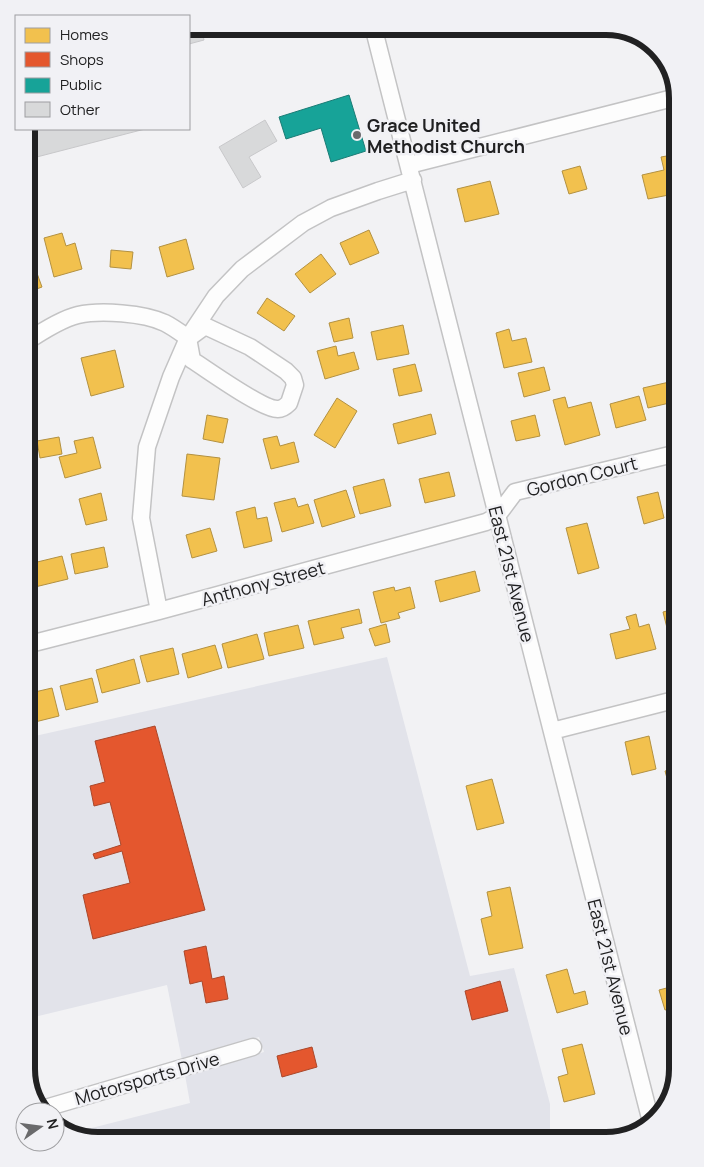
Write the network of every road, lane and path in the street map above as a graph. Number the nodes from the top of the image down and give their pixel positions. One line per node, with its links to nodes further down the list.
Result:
1 (375, 35): 3 (street, East 21st Avenue)
2 (669, 99): 3 (street)
3 (411, 173): 5 (street); 7 (street, East 21st Avenue)
4 (35, 336): 5 (street)
5 (188, 338): 5 (street); 8 (street)
6 (669, 455): 7 (street, Gordon Court)
7 (497, 516): 8 (street, Anthony Street); 11 (street, East 21st Avenue)
8 (160, 611): 9 (street, Anthony Street)
9 (35, 643)
10 (669, 701): 11 (street)
11 (552, 730): 14 (street, East 21st Avenue)
12 (253, 1047): 13 (street, Motorsports Drive)
13 (65, 1103)
14 (649, 1114)

